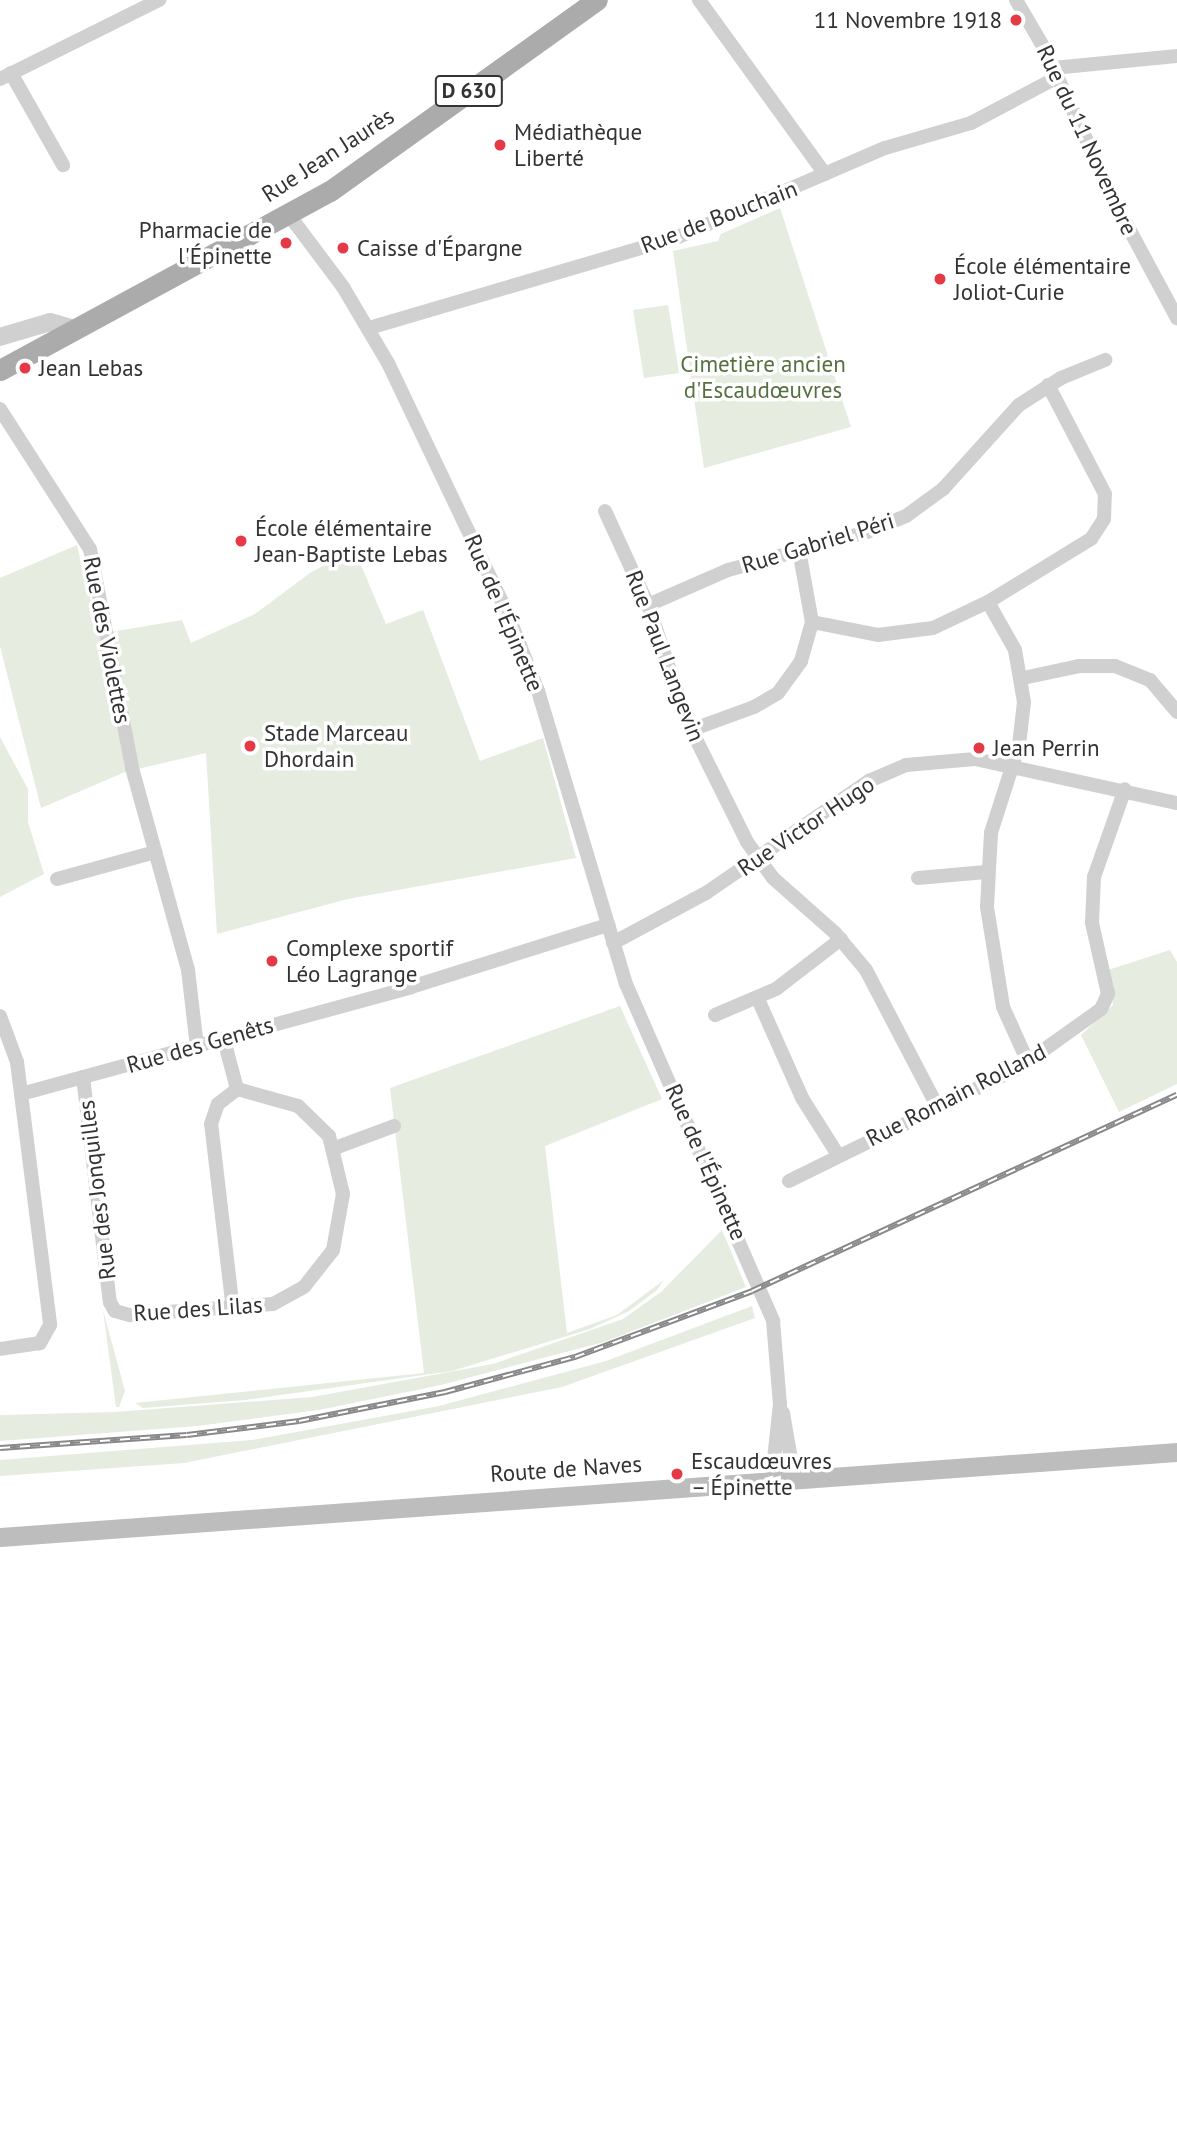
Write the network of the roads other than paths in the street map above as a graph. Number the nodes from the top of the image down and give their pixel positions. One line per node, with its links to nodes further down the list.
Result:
1 (159, 0): 7 (street)
2 (597, 0): 10 (main road, Rue Jean Jaurès / D 630)
3 (699, 0): 9 (street)
4 (1016, 0): 6 (street, Rue du 11 Novembre)
5 (1177, 56): 6 (street)
6 (1055, 72): 9 (street, Rue de Bouchain); 11 (street, Rue du 11 Novembre)
7 (5, 76): 8 (street)
8 (62, 165)
9 (825, 174): 13 (street, Rue de Bouchain)
10 (289, 215): 12 (main road, Rue Jean Jaurès / D 630); 13 (street, Rue de l'Épinette)
11 (1177, 318)
12 (74, 328): 14 (street); 16 (main road, Rue Jean Jaurès / D 630)
13 (369, 328): 35 (street, Rue de l'Épinette)
14 (0, 337)
15 (1105, 360): 17 (street, Rue Gabriel Péri)
16 (0, 370)
17 (1048, 385): 20 (street, Rue Gabriel Péri); 21 (street)
18 (0, 409): 30 (street, Rue des Violettes)
19 (605, 511): 22 (street, Rue Paul Langevin)
20 (799, 550): 22 (street, Rue Gabriel Péri); 23 (street)
21 (988, 602): 23 (street); 24 (street)
22 (648, 604): 26 (street, Rue Paul Langevin)
23 (812, 622): 26 (street)
24 (1023, 678): 25 (street); 27 (street)
25 (1177, 712)
26 (691, 730): 31 (street, Rue Paul Langevin)
27 (1013, 765): 28 (street, Rue Victor Hugo); 31 (street, Rue Victor Hugo); 32 (street)
28 (1125, 789): 29 (street, Rue Victor Hugo); 43 (street, Rue Romain Rolland)
29 (1177, 803)
30 (155, 852): 34 (street); 42 (street, Rue des Violettes)
31 (757, 859): 36 (street, Rue Paul Langevin); 37 (street, Rue Victor Hugo)
32 (986, 872): 33 (street); 43 (street)
33 (918, 878)
34 (57, 879)
35 (608, 925): 37 (street, Rue de l'Épinette); 41 (street, Rue des Genêts)
36 (841, 939): 38 (street); 47 (street, Rue Paul Langevin)
37 (613, 943): 55 (street, Rue de l'Épinette)
38 (758, 999): 40 (street); 50 (street, Rue Romain Rolland)
39 (0, 1016): 46 (street)
40 (715, 1016)
41 (224, 1040): 42 (street, Rue des Genêts); 45 (street)
42 (197, 1047): 44 (street, Rue des Genêts)
43 (1028, 1062): 47 (street, Rue Romain Rolland)
44 (83, 1077): 46 (street, Rue des Genêts); 52 (street, Rue des Jonquilles)
45 (237, 1089): 49 (street, Rue des Lilas); 53 (street)
46 (22, 1094): 54 (street)
47 (938, 1108): 50 (street, Rue Romain Rolland)
48 (394, 1126): 49 (street)
49 (335, 1148): 53 (street, Rue des Lilas)
50 (838, 1155): 51 (street, Rue Romain Rolland)
51 (789, 1181)
52 (110, 1302): 53 (street, Rue des Lilas)
53 (233, 1310)
54 (0, 1349)
55 (780, 1404): 57 (street, Rue de l'Épinette); 58 (street, Rue de l'Épinette)
56 (1177, 1452): 57 (main road, Route de Naves)
57 (794, 1477): 58 (main road, Route de Naves)
58 (772, 1478): 59 (main road, Route de Naves)
59 (0, 1537)

